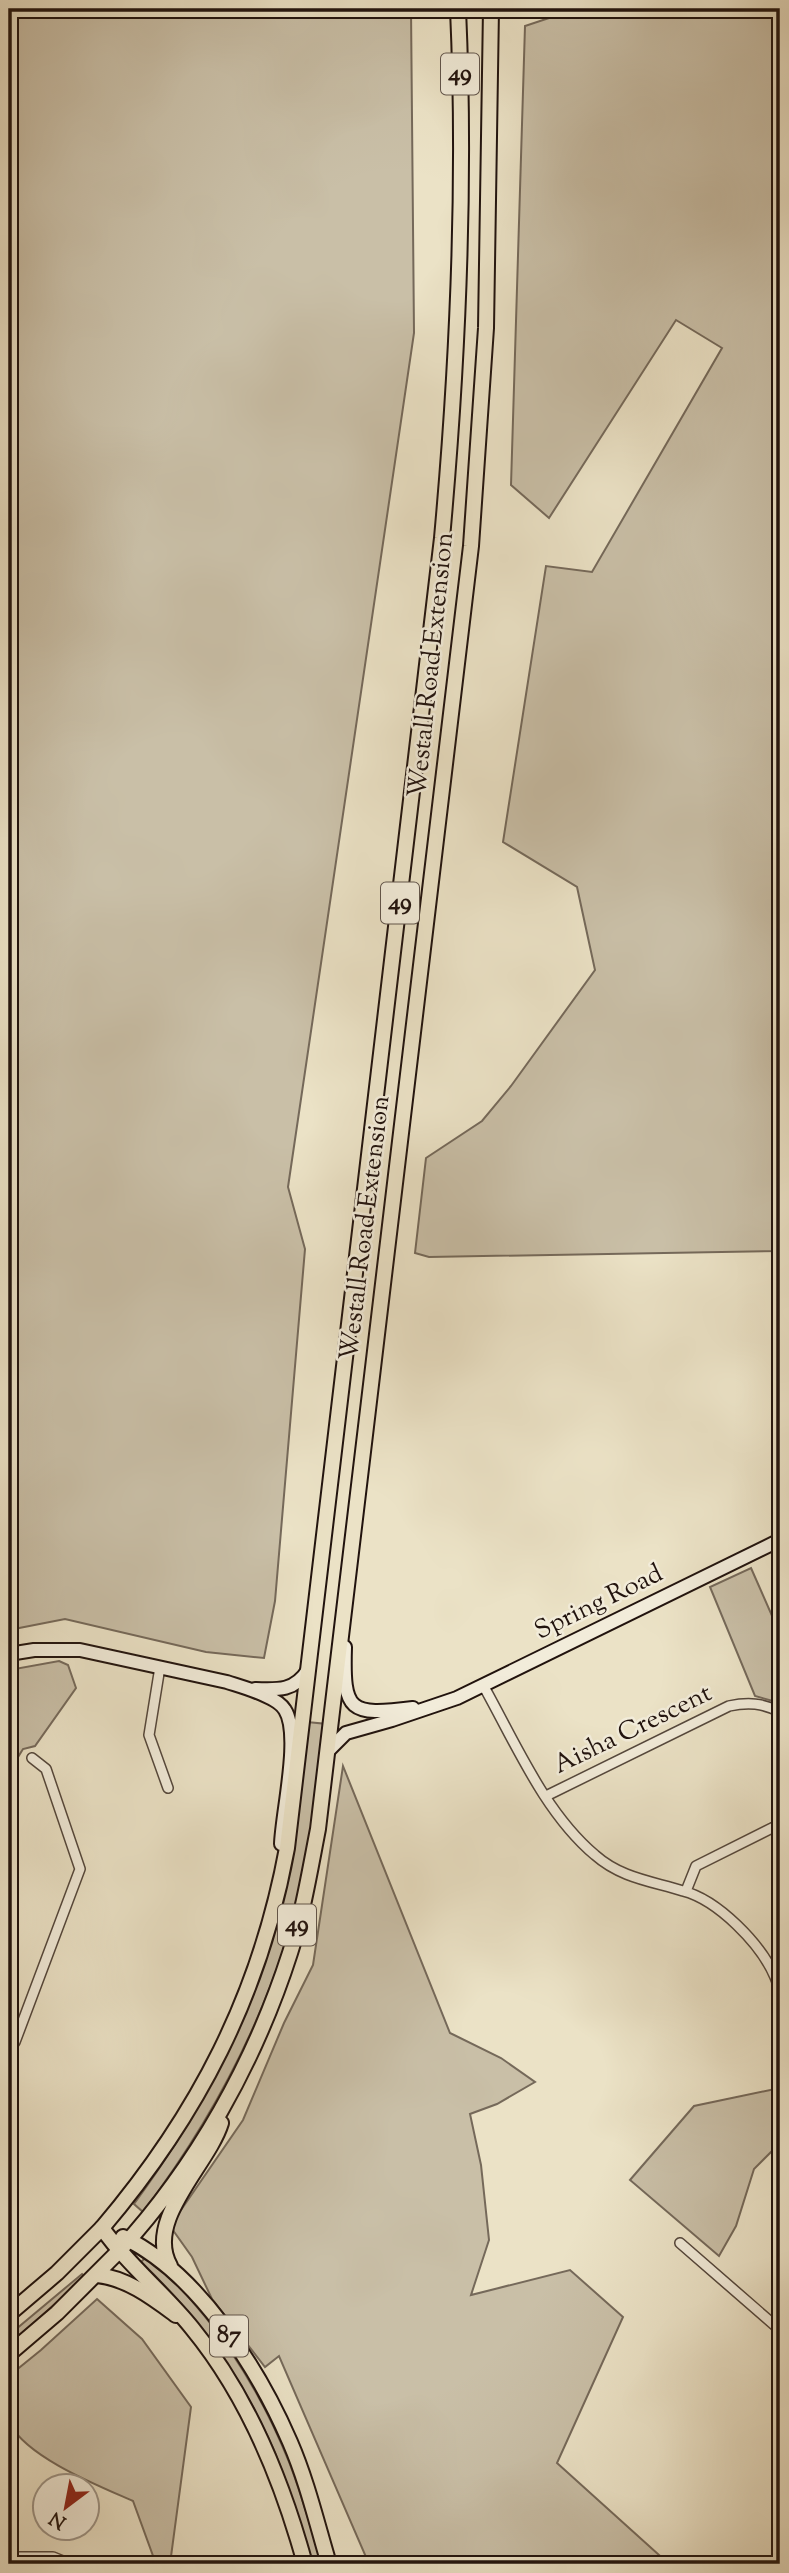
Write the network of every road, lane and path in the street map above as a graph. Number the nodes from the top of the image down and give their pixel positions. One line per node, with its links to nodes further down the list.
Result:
1 (457, 9): 7 (main road, Westall Road Extension / 49)
2 (491, 9): 4 (main road, Westall Road Extension / 49)
3 (780, 1540): 8 (main road, Spring Road)
4 (347, 1590): 10 (main road, Spring Road); 12 (main road, Westall Road Extension / 49)
5 (9, 1654): 6 (main road)
6 (160, 1667): 9 (main road); 14 (street)
7 (309, 1671): 9 (main road); 17 (main road, Westall Road Extension / 49)
8 (482, 1685): 10 (main road, Spring Road); 15 (street)
9 (251, 1689): 17 (main road)
10 (438, 1705): 12 (main road, Spring Road)
11 (780, 1712): 15 (street, Aisha Crescent)
12 (328, 1751): 22 (main road, Westall Road Extension / 49)
13 (32, 1758): 21 (street)
14 (168, 1788)
15 (546, 1796): 18 (street)
16 (780, 1824): 18 (street)
17 (282, 1875): 23 (main road, Westall Road Extension / 49)
18 (686, 1891): 19 (street)
19 (778, 1976): 20 (street)
20 (780, 1998)
21 (9, 2050)
22 (233, 2089): 25 (main road, Westall Road Extension / 49); 26 (main road)
23 (103, 2227): 25 (main road, 87); 28 (main road, Westall Road Extension / 49)
24 (680, 2243): 30 (street)
25 (124, 2245): 26 (main road, 87); 27 (main road, Westall Road Extension / 49); 29 (main road, 87)
26 (174, 2272): 35 (main road, 87)
27 (97, 2275): 29 (main road); 31 (main road, Westall Road Extension / 49)
28 (9, 2314)
29 (194, 2330): 34 (main road, 87)
30 (780, 2330)
31 (9, 2354)
32 (9, 2557): 33 (street)
33 (70, 2564)
34 (305, 2564)
35 (329, 2564)

